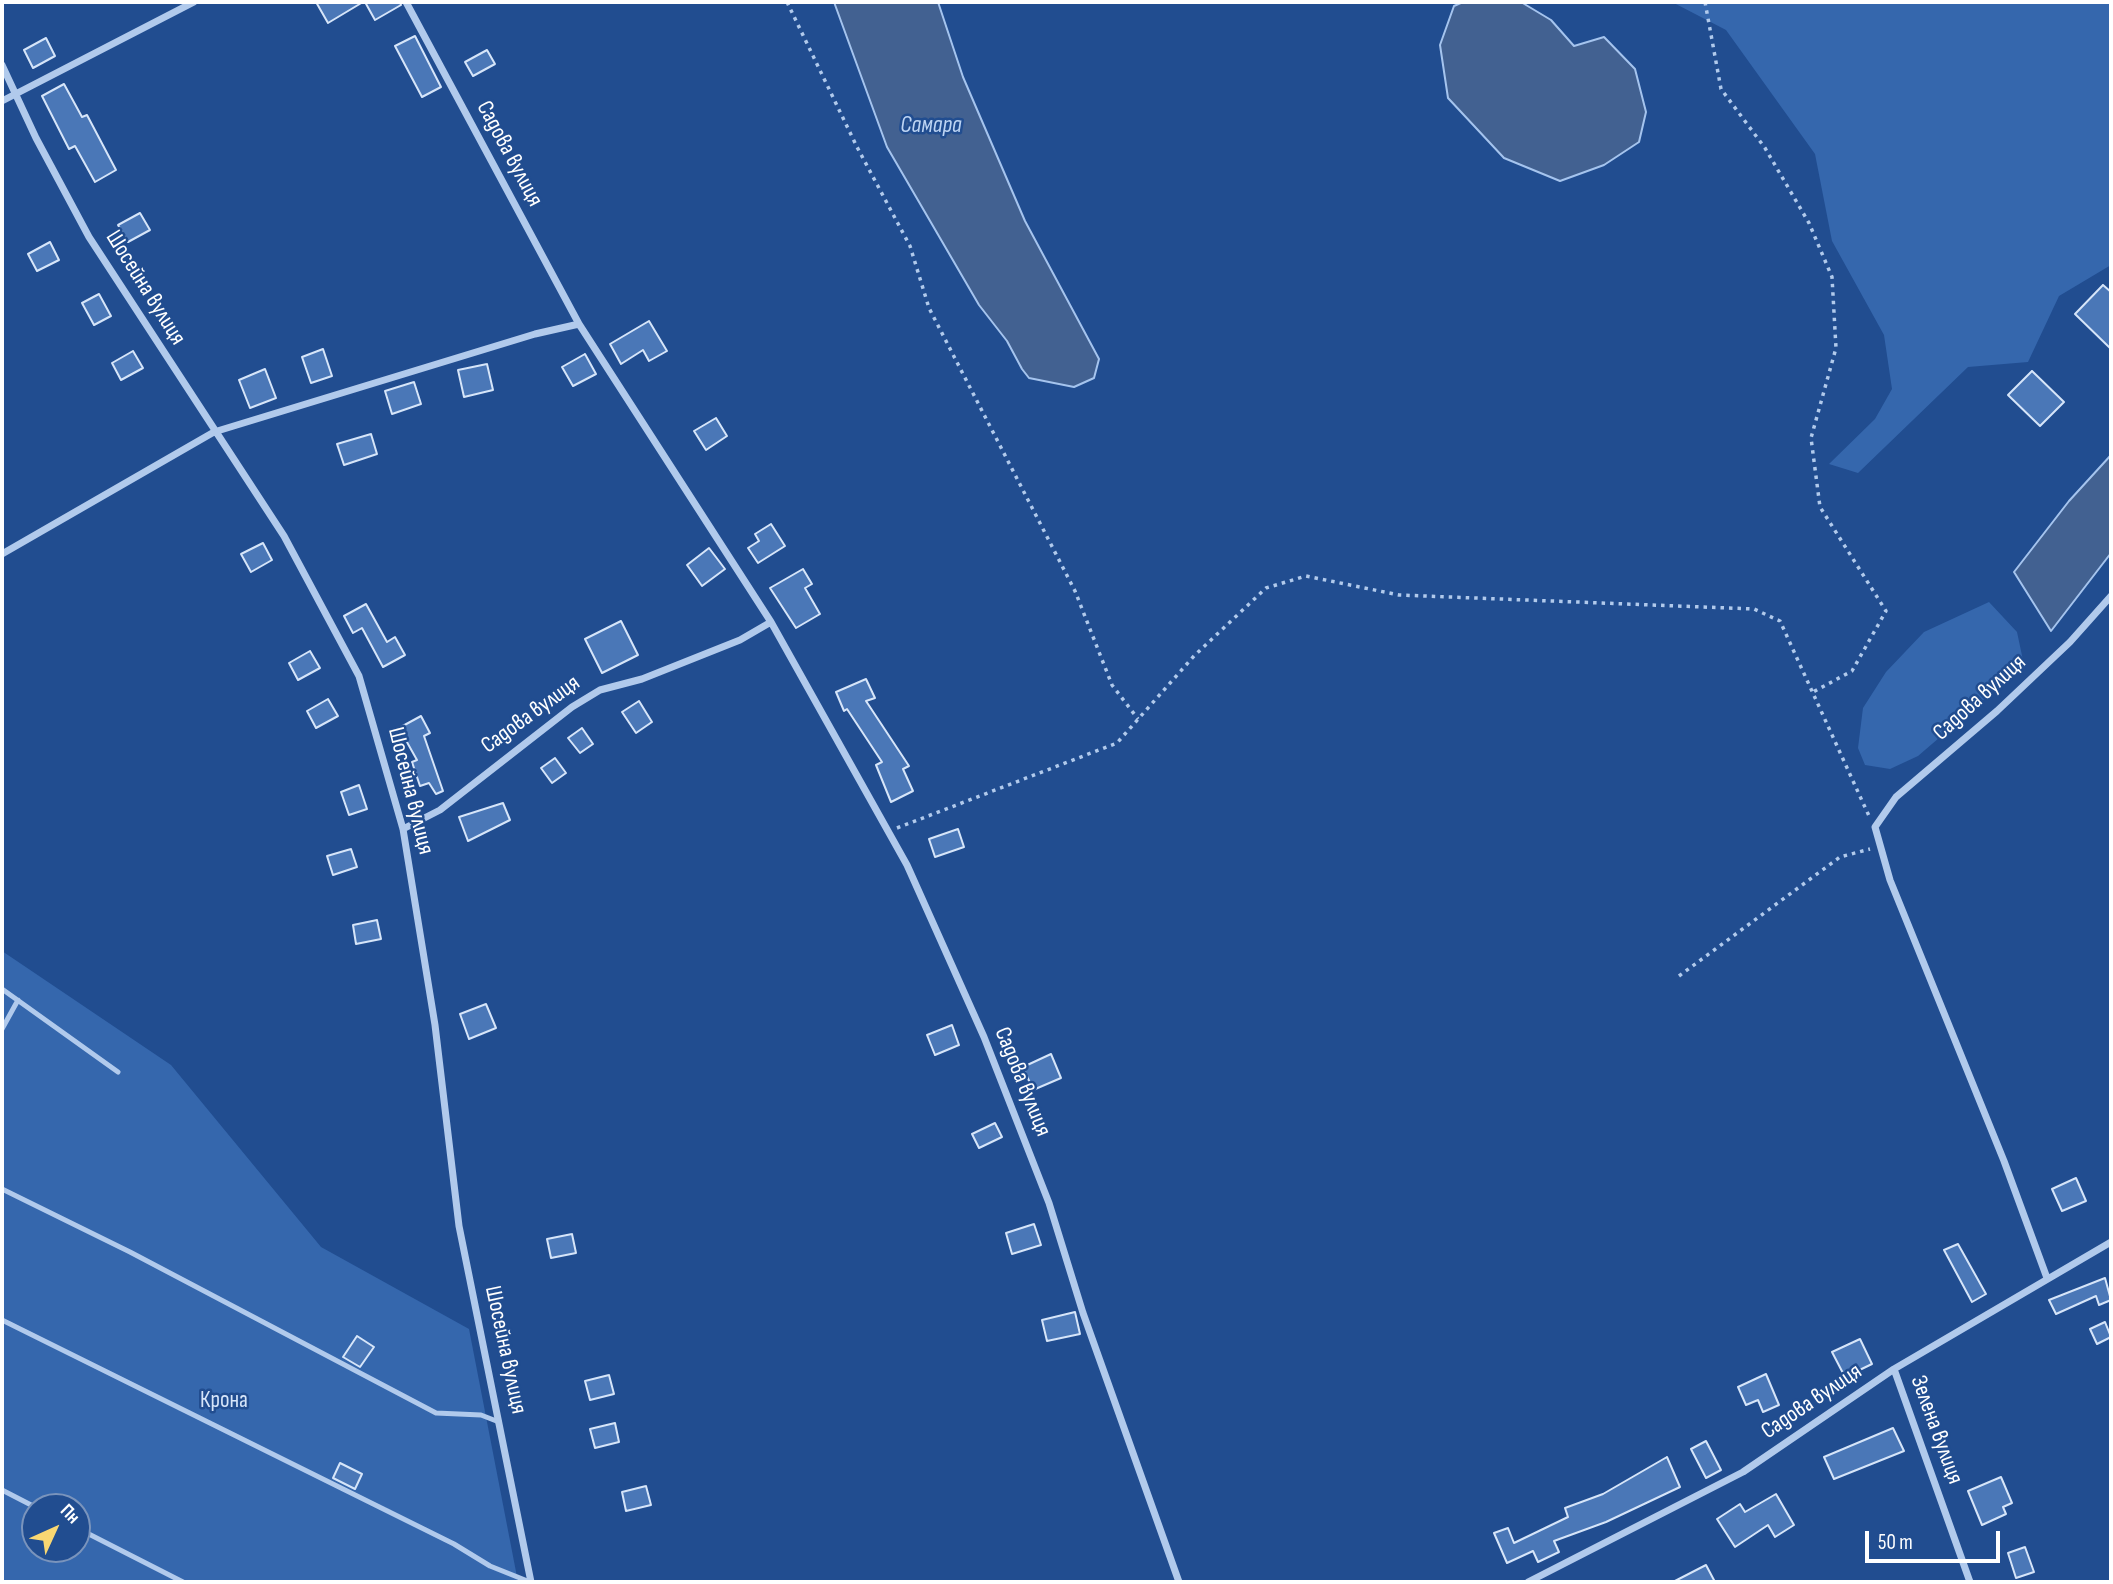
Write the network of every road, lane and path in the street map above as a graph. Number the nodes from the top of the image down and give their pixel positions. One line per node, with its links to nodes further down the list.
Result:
1 (194, 2): 6 (street)
2 (406, 2): 8 (street, Садова вулиця)
3 (787, 2): 14 (path)
4 (1705, 2): 13 (path)
5 (2, 65): 6 (street, Шосейна вулиця)
6 (17, 95): 7 (street); 9 (street, Шосейна вулиця)
7 (2, 101)
8 (579, 324): 9 (street); 12 (street, Садова вулиця)
9 (214, 432): 10 (street); 16 (street, Шосейна вулиця)
10 (2, 554)
11 (2111, 596): 15 (street, Садова вулиця)
12 (771, 622): 16 (street, Садова вулиця); 17 (street, Садова вулиця)
13 (1813, 692): 14 (path); 15 (path)
14 (1138, 719): 17 (path)
15 (1875, 828): 18 (street)
16 (403, 829): 29 (street, Шосейна вулиця)
17 (889, 832): 35 (street, Садова вулиця)
18 (1878, 846): 19 (path); 26 (street)
19 (1679, 976)
20 (2, 989): 21 (lane)
21 (18, 1000): 22 (lane); 23 (lane)
22 (2, 1029)
23 (118, 1072)
24 (2, 1189): 29 (lane)
25 (2111, 1242): 26 (street, Садова вулиця)
26 (2047, 1279): 28 (street, Садова вулиця)
27 (2, 1320): 34 (lane)
28 (1894, 1369): 36 (street, Садова вулиця); 37 (street, Зелена вулиця)
29 (501, 1423): 34 (street, Шосейна вулиця)
30 (2, 1490): 31 (lane)
31 (21, 1500)
32 (91, 1535): 33 (lane)
33 (183, 1582)
34 (531, 1582)
35 (1178, 1582)
36 (1528, 1582)
37 (1970, 1582)

